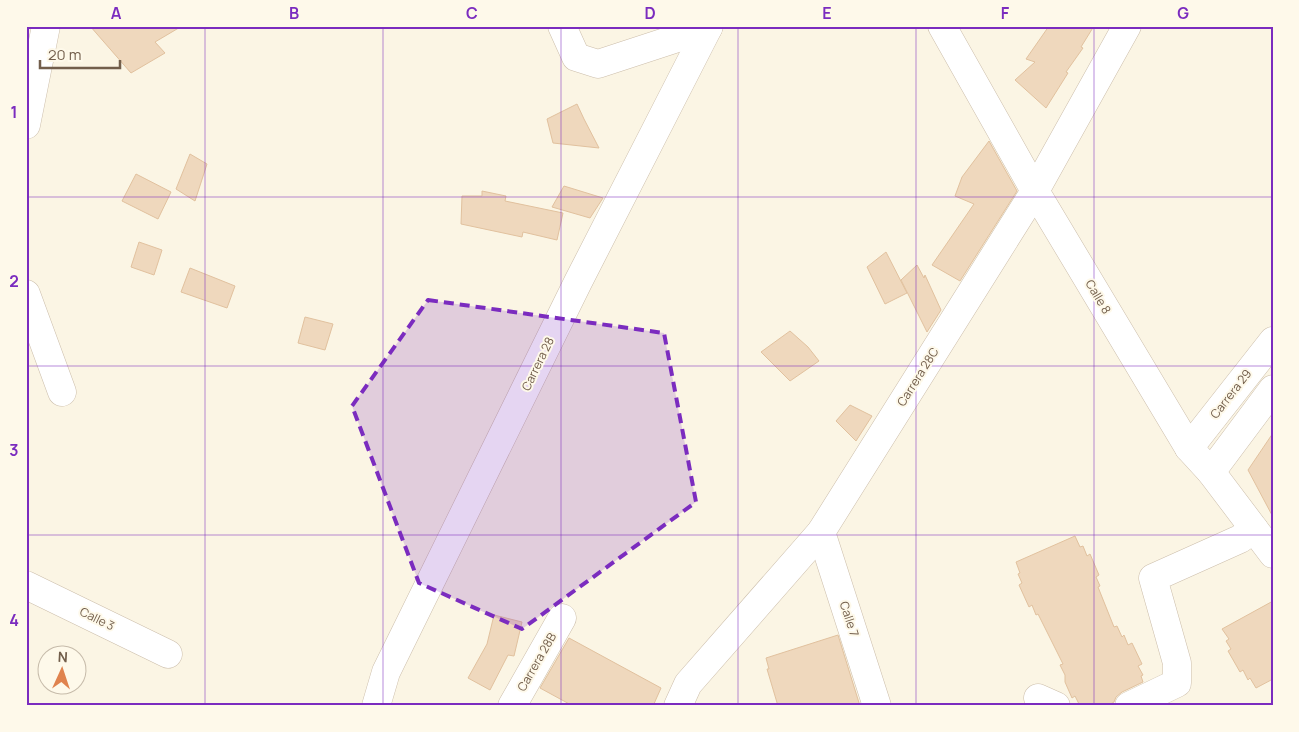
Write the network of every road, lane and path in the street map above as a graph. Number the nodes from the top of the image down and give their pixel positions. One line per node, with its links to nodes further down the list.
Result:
1 (46, 26): 6 (street)
2 (562, 26): 5 (street)
3 (942, 26): 7 (street, Calle 8)
4 (1127, 26): 7 (street, Carrera 28C)
5 (708, 27): 20 (street, Carrera 28)
6 (26, 125)
7 (1035, 191): 12 (street, Calle 8); 15 (street, Carrera 28C)
8 (26, 294): 11 (street)
9 (1273, 341): 12 (street, Carrera 29)
10 (1273, 389): 13 (street)
11 (62, 392)
12 (1189, 448): 13 (street, Calle 8)
13 (1211, 472): 14 (street, Calle 8)
14 (1254, 529): 16 (street, Calle 8); 24 (street)
15 (821, 532): 22 (street, Carrera 28C); 23 (street, Calle 7)
16 (1273, 554)
17 (26, 585): 19 (street, Calle 3)
18 (562, 618): 21 (street, Carrera 28B)
19 (168, 654)
20 (376, 706)
21 (512, 706)
22 (678, 706)
23 (877, 706)
24 (1129, 706)

